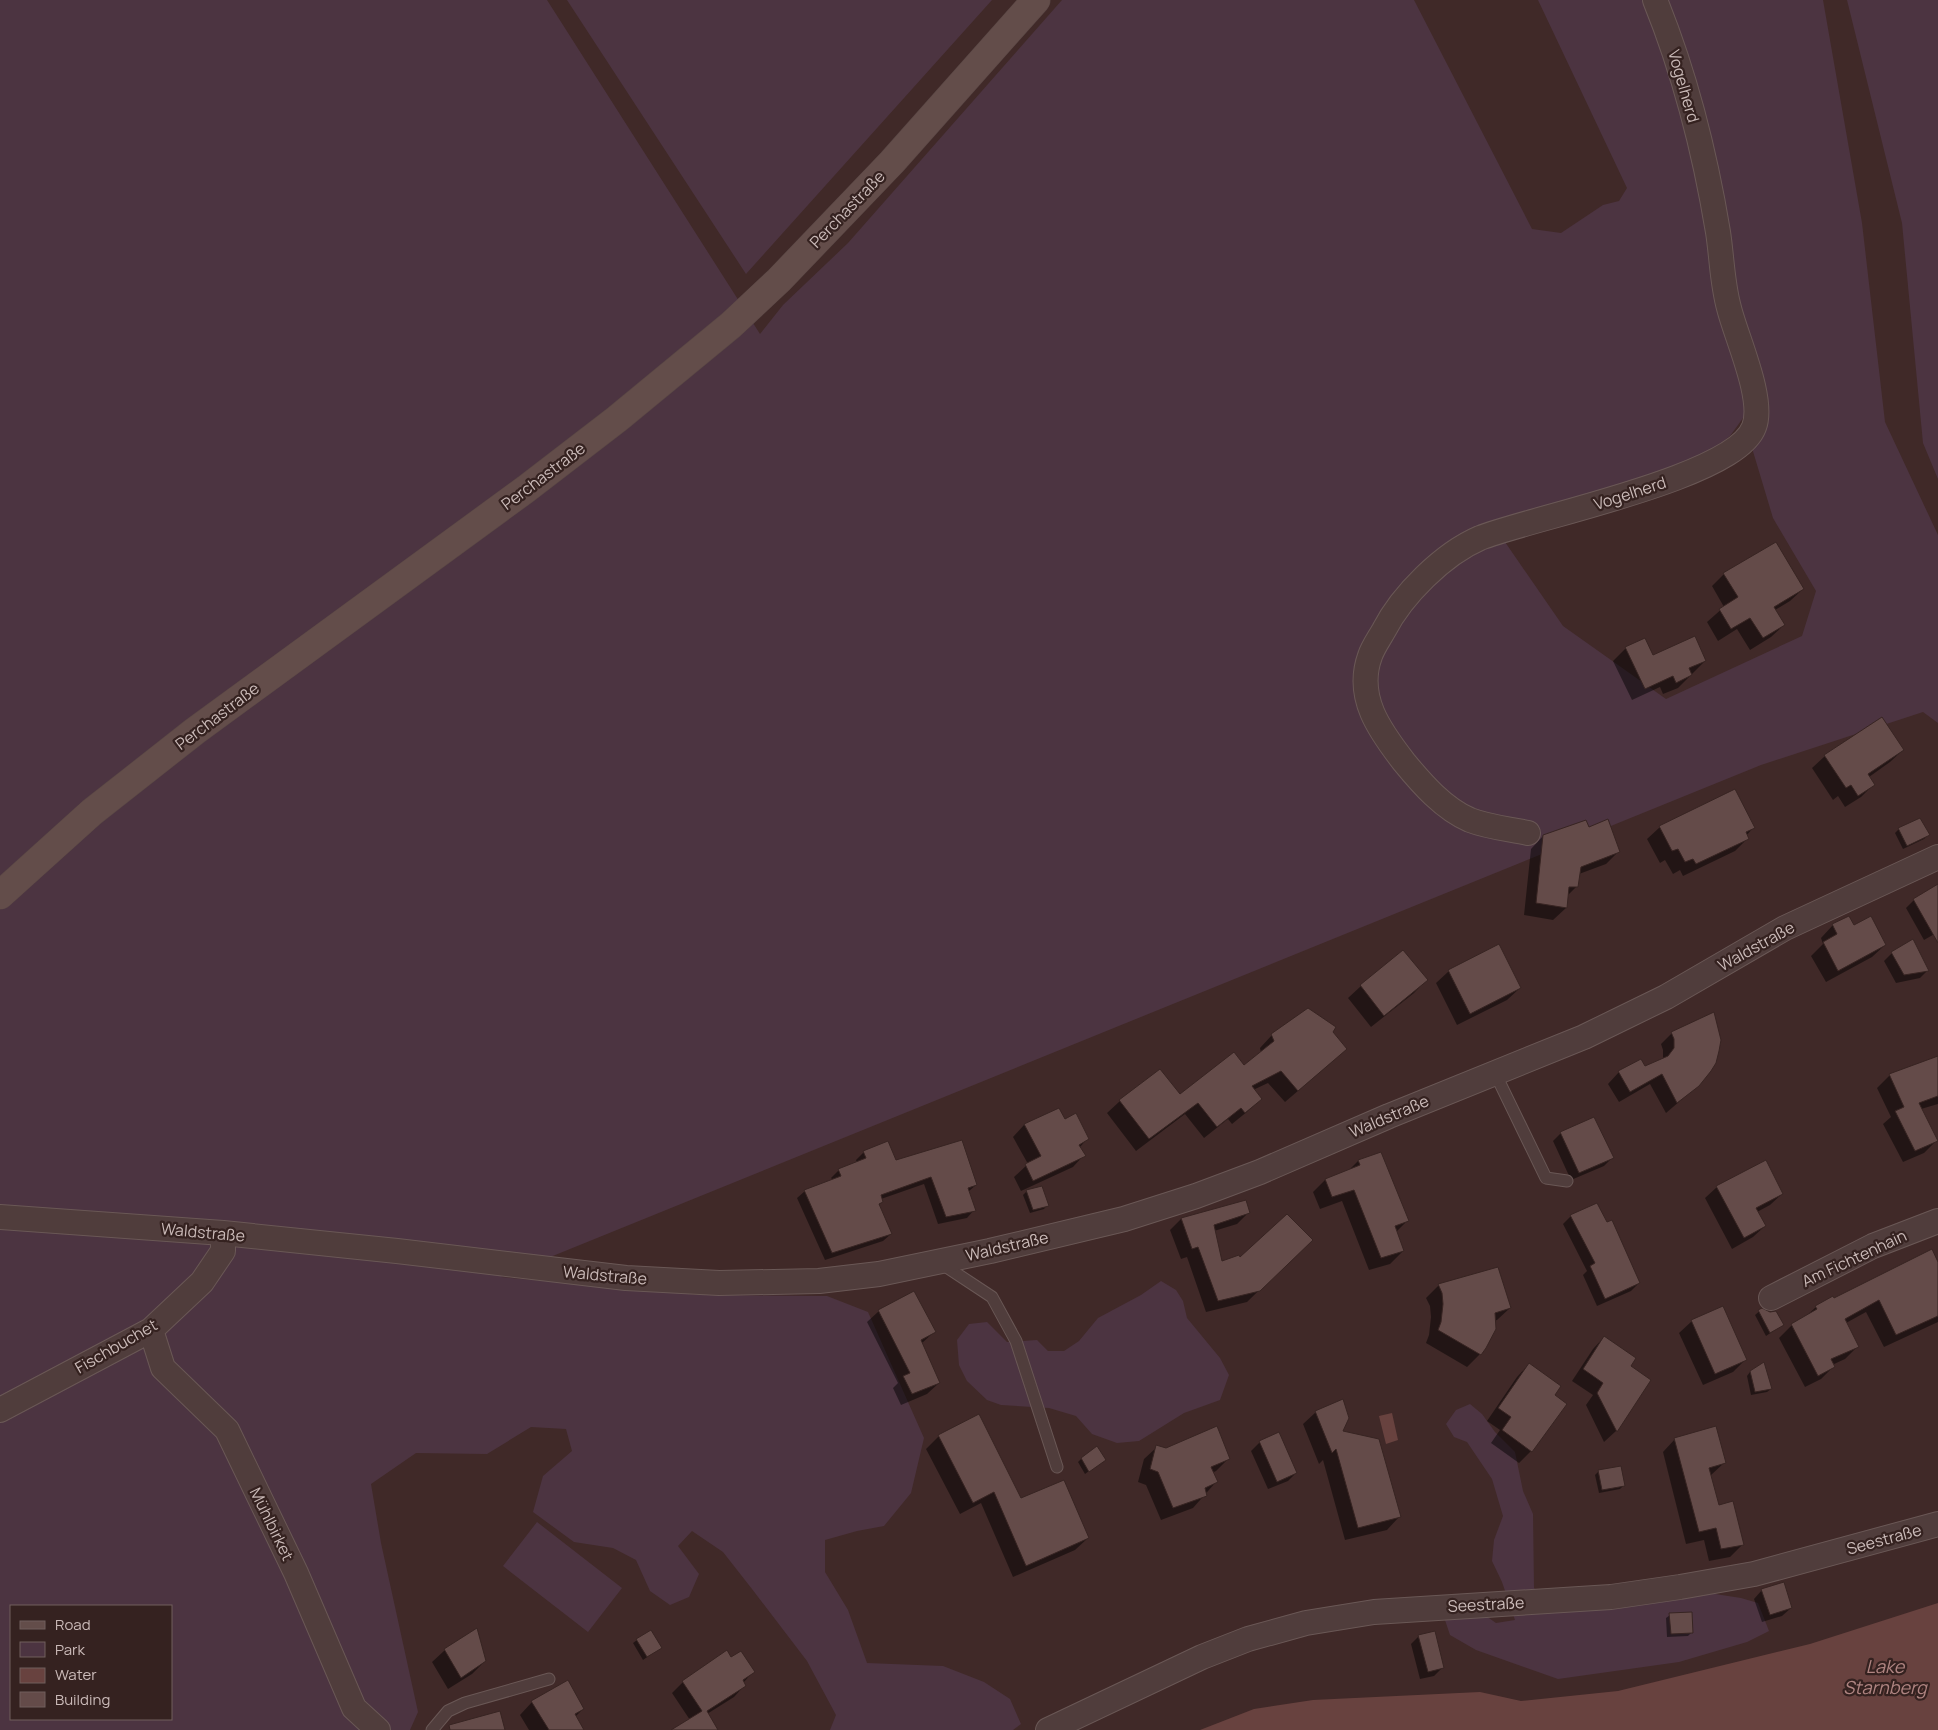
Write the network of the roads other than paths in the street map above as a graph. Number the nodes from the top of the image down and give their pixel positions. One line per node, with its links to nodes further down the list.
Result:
1 (1036, 0): 5 (main road, Perchastraße)
2 (1655, 0): 3 (street, Vogelherd)
3 (1528, 833)
4 (1938, 857): 6 (street, Waldstraße)
5 (0, 896)
6 (1495, 1073): 7 (lane); 11 (street, Waldstraße)
7 (1567, 1181)
8 (0, 1217): 10 (street, Waldstraße)
9 (1938, 1221): 12 (street, Am Fichtenhain)
10 (223, 1233): 11 (street, Waldstraße); 13 (street, Fischbuchet)
11 (939, 1262): 15 (lane)
12 (1771, 1298)
13 (151, 1330): 14 (street, Fischbuchet); 18 (street, Mühlbirket)
14 (0, 1410)
15 (1057, 1467)
16 (1938, 1524): 20 (street, Seestraße)
17 (549, 1678): 19 (lane)
18 (378, 1730)
19 (432, 1730)
20 (1048, 1730)

